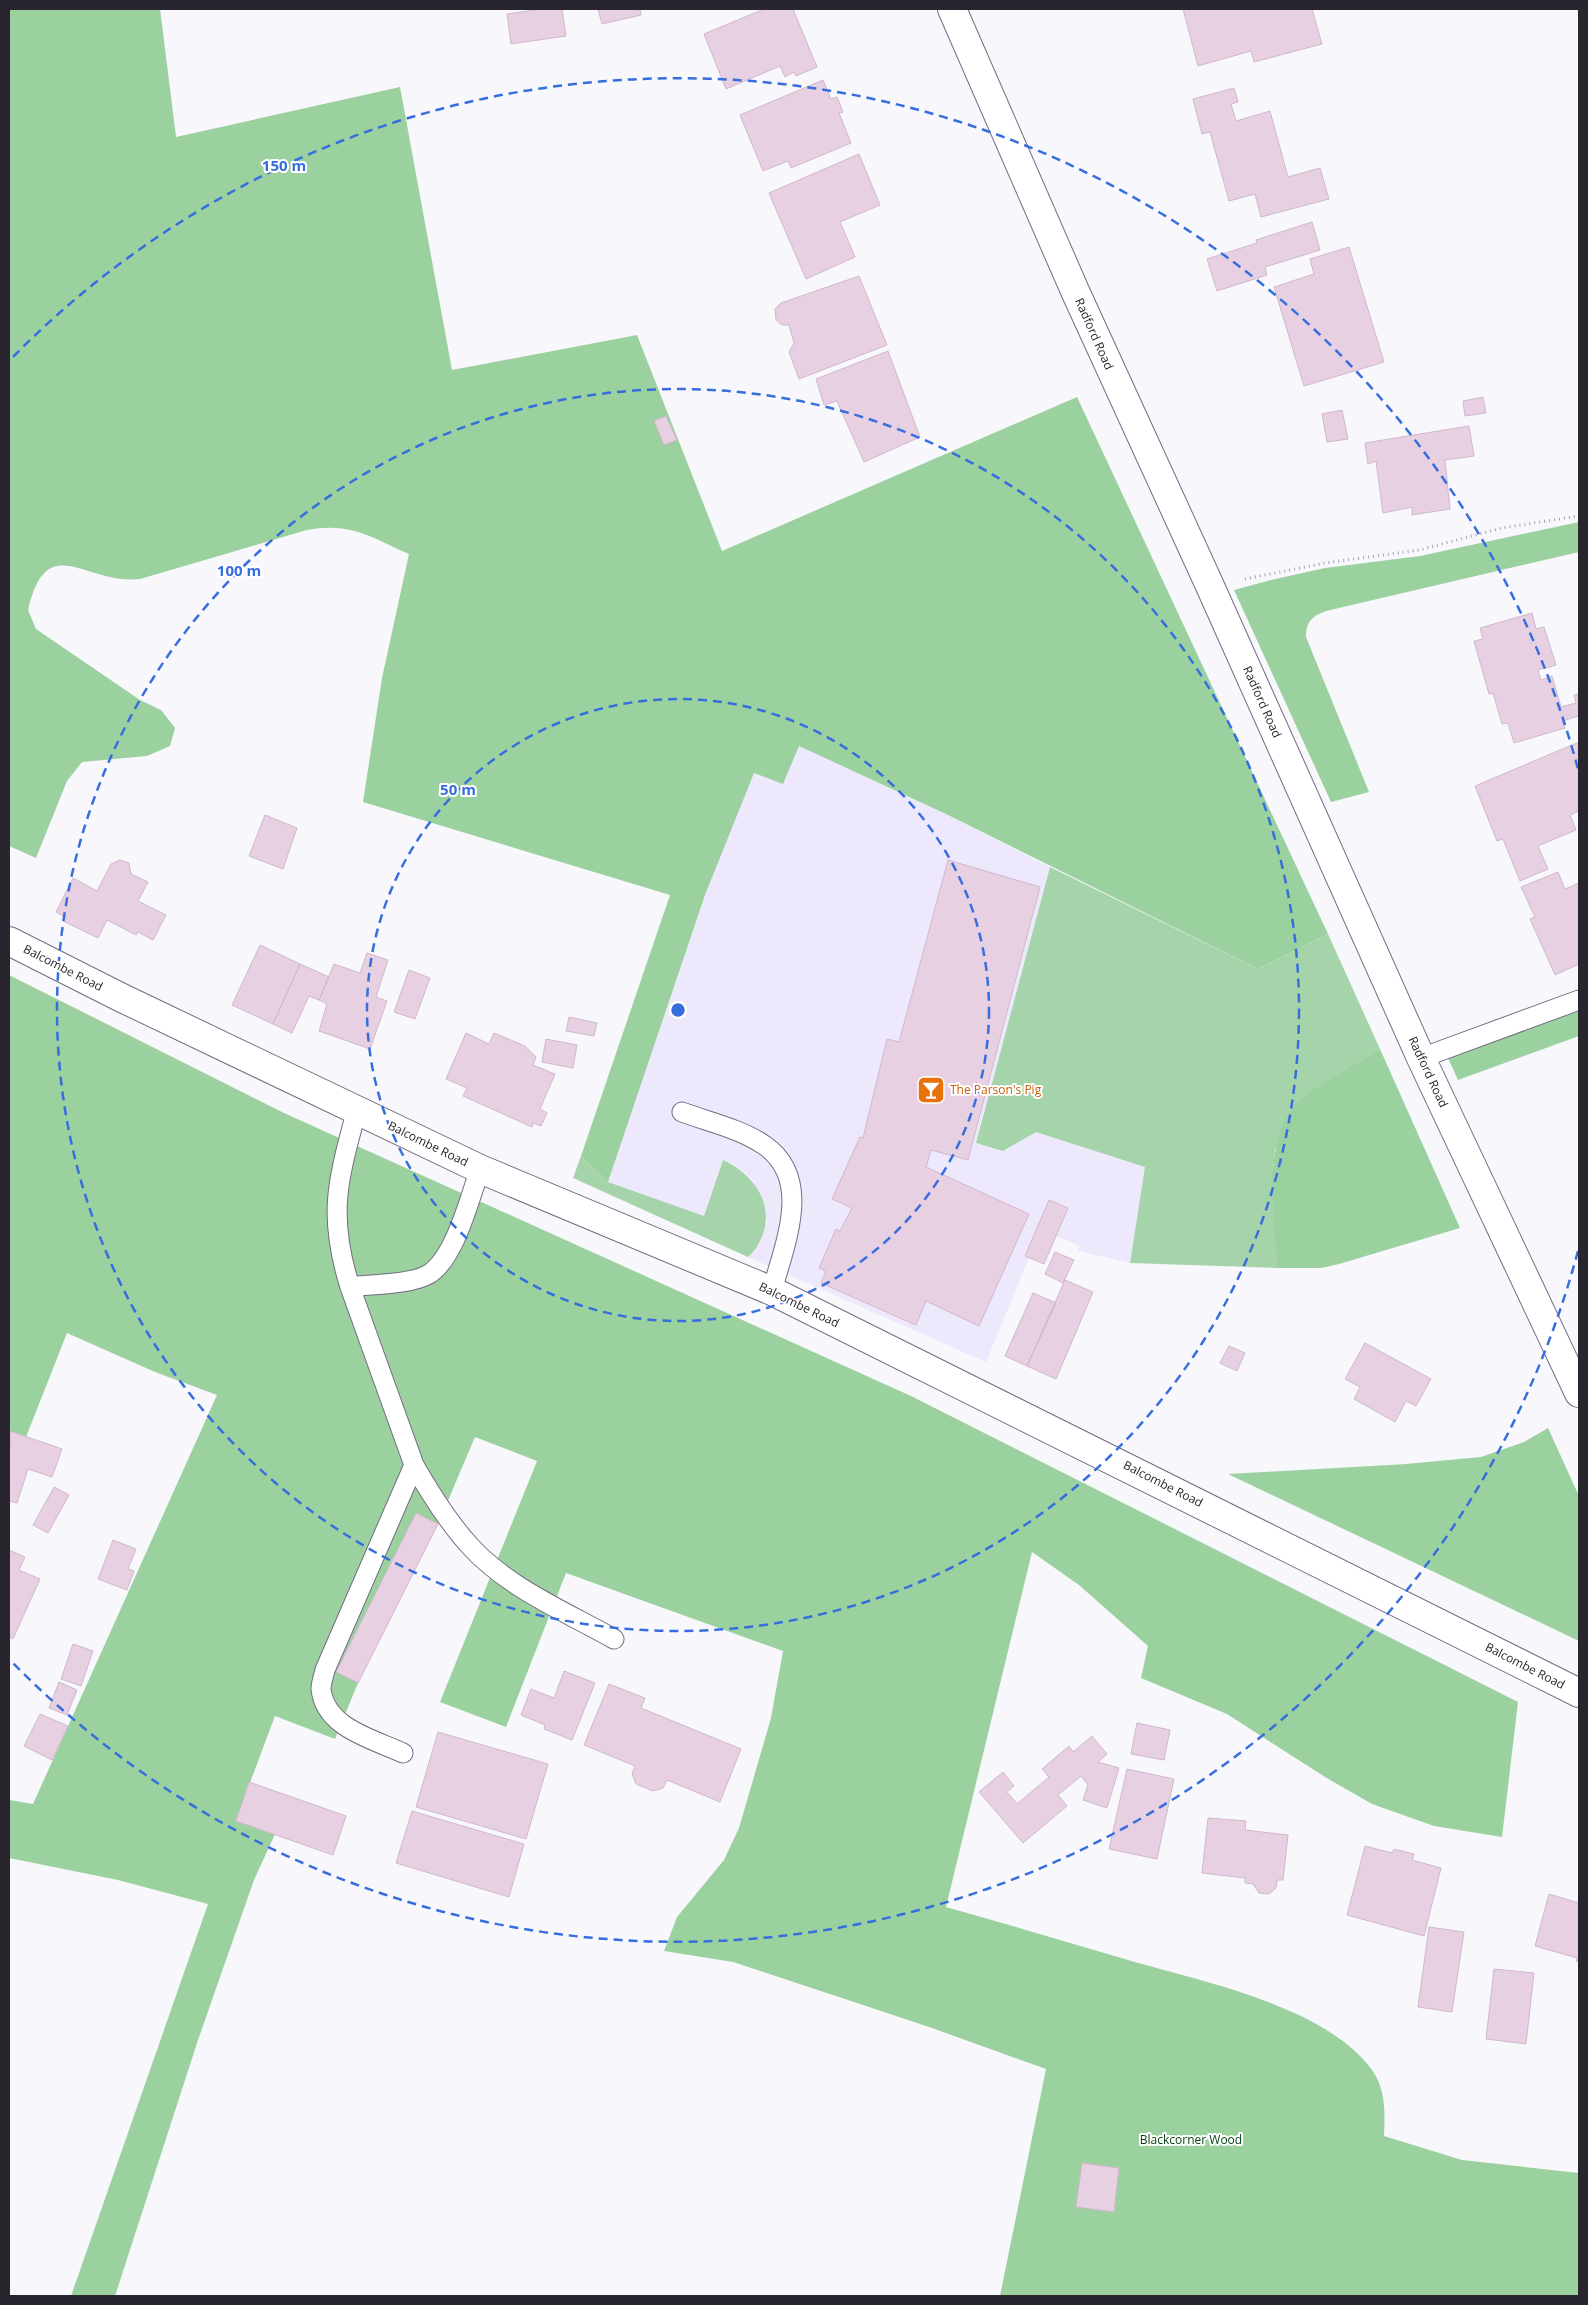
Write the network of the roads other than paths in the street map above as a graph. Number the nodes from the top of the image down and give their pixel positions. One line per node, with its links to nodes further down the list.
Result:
1 (952, 9): 4 (main road, Radford Road)
2 (9, 941): 5 (main road, Balcombe Road)
3 (1579, 1000): 4 (lane)
4 (1420, 1058): 10 (main road, Radford Road)
5 (357, 1109): 7 (main road, Balcombe Road); 8 (lane)
6 (682, 1112): 9 (lane)
7 (480, 1169): 8 (lane); 9 (main road, Balcombe Road)
8 (350, 1287): 11 (lane)
9 (772, 1291): 13 (main road, Balcombe Road)
10 (1579, 1392)
11 (414, 1465): 12 (lane); 14 (lane)
12 (614, 1639)
13 (1579, 1693)
14 (403, 1753)

